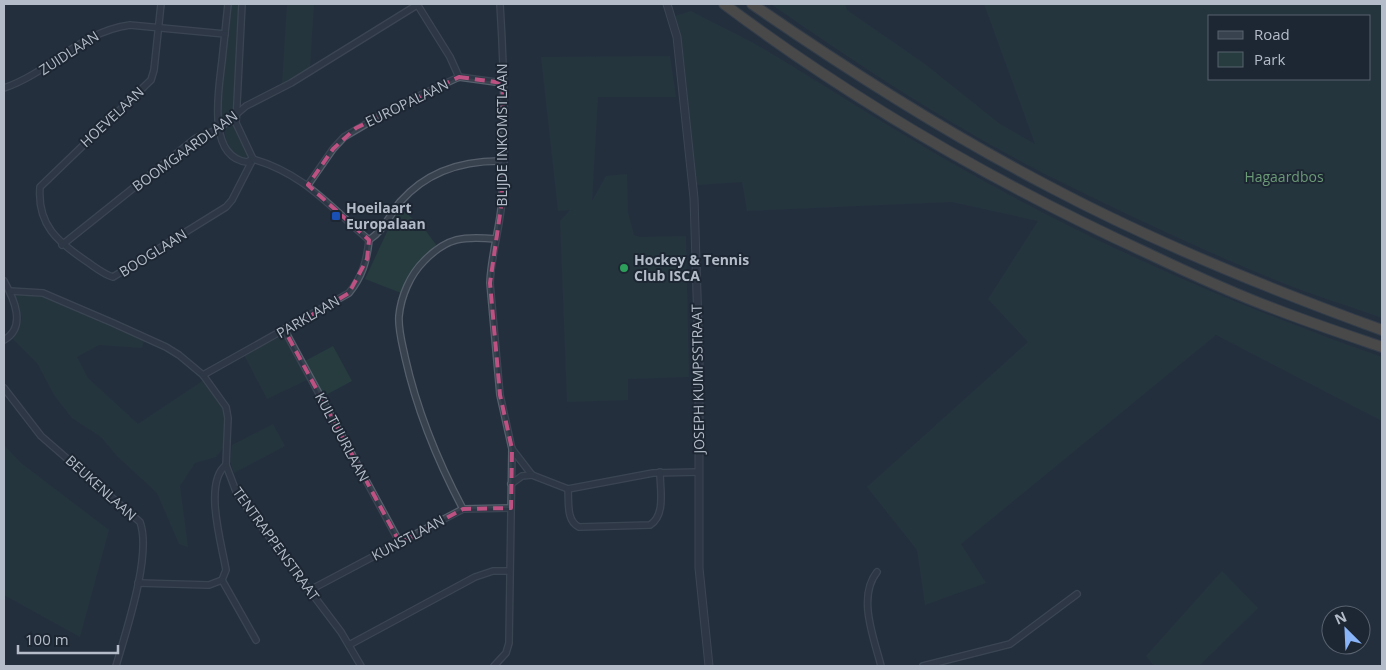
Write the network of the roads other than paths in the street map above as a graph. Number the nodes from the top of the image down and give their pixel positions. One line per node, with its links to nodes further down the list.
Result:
1 (161, 4): 9 (street, HOEVELAAN)
2 (228, 4): 10 (street)
3 (243, 4): 14 (street)
4 (417, 4): 11 (street); 14 (street, BOOMGAARDLAAN)
5 (500, 4): 12 (street, BLIJDE INKOMSTLAAN)
6 (667, 4): 34 (street, JOSEPH KUMPSSTRAAT)
7 (724, 4): 28 (highway)
8 (752, 4): 25 (highway)
9 (158, 27): 10 (street, ZUIDLAAN); 13 (street, ZUIDLAAN); 19 (street, HOEVELAAN)
10 (225, 34): 15 (street)
11 (459, 77): 12 (street, EUROPALAAN); 18 (street, EUROPALAAN)
12 (503, 82): 17 (street, BLIJDE INKOMSTLAAN)
13 (4, 88)
14 (236, 112): 15 (street, BOOMGAARDLAAN); 16 (street)
15 (219, 129): 16 (street); 22 (street, BOOMGAARDLAAN)
16 (253, 159): 18 (street); 22 (street, BOOGLAAN)
17 (504, 161): 20 (street, BLIJDE INKOMSTLAAN); 21 (street)
18 (308, 185): 21 (street)
19 (40, 187): 22 (street, BOOGLAAN)
20 (496, 239): 31 (street, BLIJDE INKOMSTLAAN); 39 (street)
21 (370, 240): 26 (street, PARKLAAN)
22 (62, 245)
23 (4, 281): 24 (street)
24 (10, 291): 27 (street); 29 (street, TENTRAPPENSTRAAT)
25 (1382, 330)
26 (285, 331): 29 (street, PARKLAAN); 40 (street, KULTUURLAAN)
27 (4, 340)
28 (1382, 348)
29 (203, 375): 32 (street, TENTRAPPENSTRAAT)
30 (4, 388): 44 (street, BEUKENLAAN)
31 (512, 448): 35 (street, BLIJDE INKOMSTLAAN); 36 (street)
32 (226, 465): 43 (street); 45 (street, TENTRAPPENSTRAAT)
33 (660, 472): 34 (street); 37 (street); 37 (street)
34 (699, 472): 52 (street, JOSEPH KUMPSSTRAAT)
35 (532, 475): 36 (street); 37 (street, BLIJDE INKOMSTLAAN)
36 (511, 484): 38 (street)
37 (568, 489)
38 (511, 508): 39 (street, KUNSTLAAN); 41 (street)
39 (463, 509): 40 (street, KUNSTLAAN)
40 (400, 543): 45 (street, KUNSTLAAN)
41 (509, 570): 48 (street); 51 (street)
42 (877, 572): 53 (street)
43 (222, 580): 44 (street); 47 (street)
44 (138, 583): 49 (street, BEUKENLAAN)
45 (310, 590): 48 (street, TENTRAPPENSTRAAT)
46 (1077, 594): 54 (street)
47 (256, 640)
48 (349, 645): 50 (street, TENTRAPPENSTRAAT)
49 (116, 666)
50 (361, 666)
51 (494, 666)
52 (709, 666)
53 (881, 666)
54 (923, 666)

